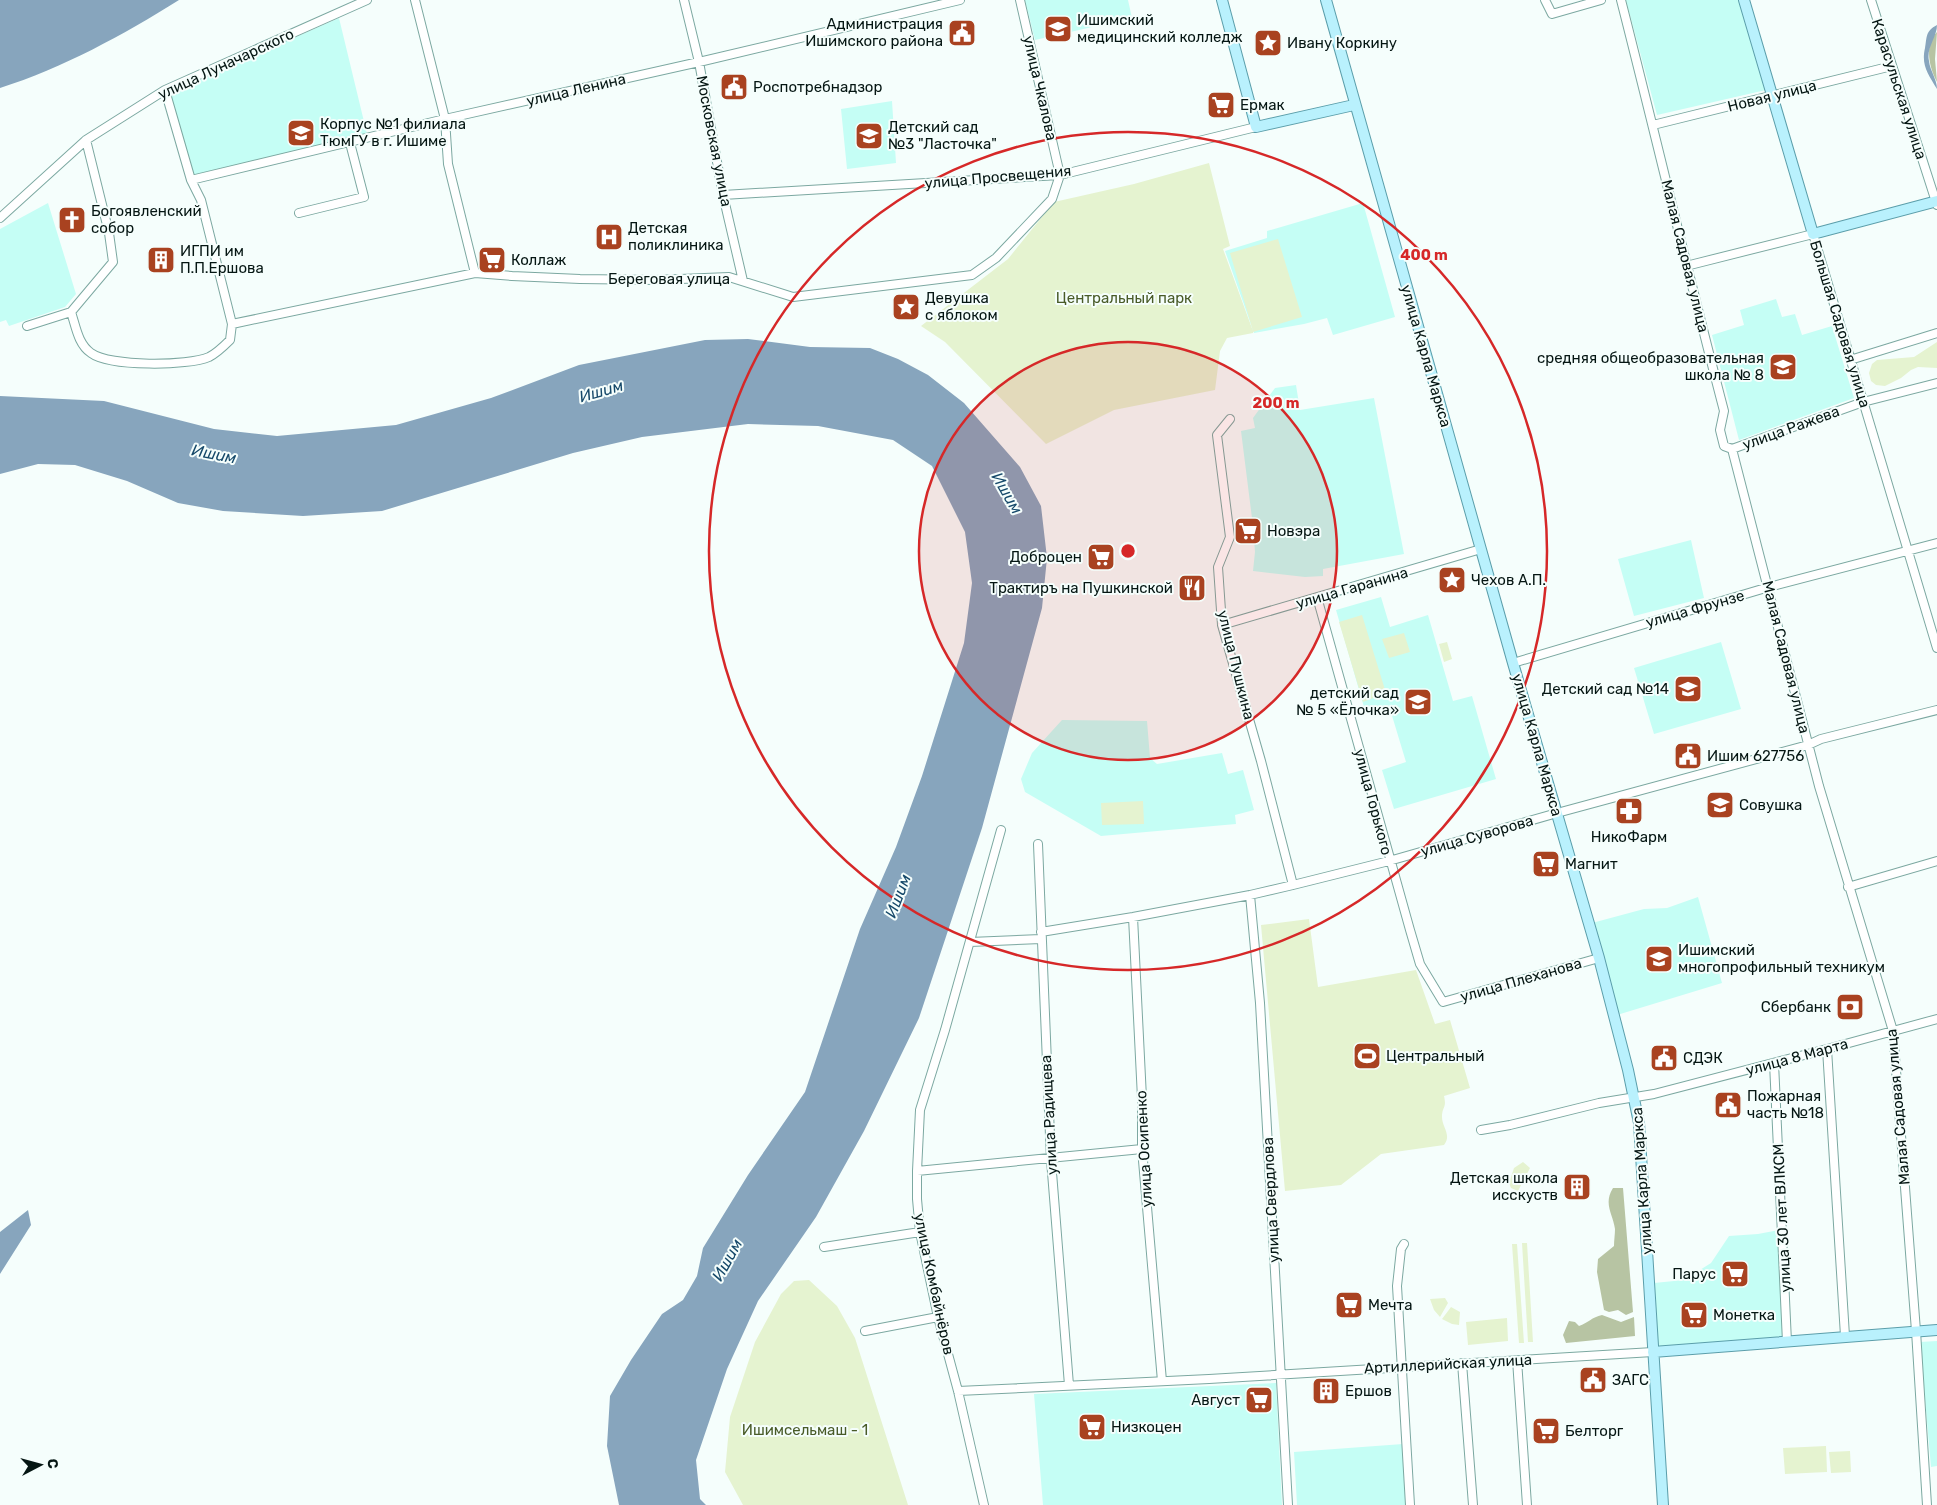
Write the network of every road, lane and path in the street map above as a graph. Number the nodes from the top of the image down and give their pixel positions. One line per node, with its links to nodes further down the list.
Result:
1 (367, 0): 15 (street, улица Луначарского)
2 (415, 0): 18 (street)
3 (684, 0): 13 (street, Московская улица)
4 (960, 0): 13 (street, улица Ленина)
5 (1020, 0): 23 (street, улица Чкалова)
6 (1222, 0): 20 (main road)
7 (1326, 0): 17 (main road, улица Карла Маркса)
8 (1545, 0): 9 (street)
9 (1601, 0)
10 (1621, 0): 19 (street, Малая Садовая улица)
11 (1744, 0): 16 (main road, Большая Садовая улица)
12 (1871, 0): 14 (street, Карасульская улица)
13 (699, 62): 18 (street, улица Ленина); 25 (street, Московская улица)
14 (1892, 66): 16 (street, Новая улица); 26 (street, Карасульская улица)
15 (165, 90): 21 (street, улица Луначарского); 24 (street)
16 (1772, 96): 19 (street, Новая улица); 29 (main road, Большая Садовая улица)
17 (1354, 105): 20 (main road, улица Просвещения); 43 (main road, улица Карла Маркса)
18 (445, 119): 22 (street, улица Ленина); 31 (street)
19 (1653, 125): 30 (street, Малая Садовая улица)
20 (1256, 127): 23 (street, улица Просвещения)
21 (86, 140): 28 (street, улица Луначарского); 33 (street)
22 (350, 143): 24 (street, улица Ленина); 27 (street)
23 (1060, 175): 25 (street, улица Просвещения); 32 (street, Береговая улица)
24 (192, 180): 34 (street)
25 (723, 195): 32 (street, Московская улица)
26 (1937, 203): 29 (main road)
27 (299, 213)
28 (0, 218)
29 (1813, 234): 30 (street); 37 (street, Большая Садовая улица)
30 (1686, 266): 41 (street, Малая Садовая улица)
31 (475, 273): 32 (street, Береговая улица); 34 (street, Береговая улица)
32 (743, 281)
33 (71, 312): 34 (street); 35 (street)
34 (232, 324)
35 (27, 326)
36 (1937, 333): 37 (street)
37 (1850, 360): 39 (street, Большая Садовая улица)
38 (1937, 383): 39 (street, улица Ражева)
39 (1863, 402): 41 (street, улица Ражева); 44 (street, Большая Садовая улица)
40 (1230, 418): 47 (street, улица Пушкина)
41 (1732, 450): 45 (street, Малая Садовая улица)
42 (1937, 543): 44 (street, улица Фрунзе)
43 (1481, 549): 46 (street, улица Гаранина); 49 (main road, улица Карла Маркса)
44 (1909, 551): 45 (street, улица Фрунзе); 48 (street, Большая Садовая улица)
45 (1769, 587): 49 (street, улица Фрунзе); 51 (street, Малая Садовая улица)
46 (1317, 597): 47 (street, улица Гаранина); 55 (street, улица Горького)
47 (1222, 625): 57 (street, улица Пушкина)
48 (1937, 648)
49 (1513, 663): 52 (main road, улица Карла Маркса)
50 (1937, 710): 51 (street, улица Суворова)
51 (1808, 745): 52 (street, улица Суворова); 58 (street, Малая Садовая улица)
52 (1557, 812): 55 (street, улица Суворова); 63 (main road, улица Карла Маркса)
53 (1001, 830): 62 (street, улица Комбайнёров)
54 (1038, 844): 61 (street, улица Радищева)
55 (1389, 861): 57 (street, улица Суворова); 64 (street, улица Горького)
56 (1937, 861): 58 (street)
57 (1294, 884): 59 (street, улица Суворова)
58 (1848, 887): 66 (street, Малая Садовая улица)
59 (1250, 895): 60 (street, улица Суворова); 87 (street, улица Свердлова)
60 (1133, 917): 61 (street, улица Суворова); 71 (street, улица Осипенко)
61 (1041, 935): 62 (street, улица Суворова); 72 (street, улица Радищева)
62 (970, 942): 73 (street, улица Комбайнёров)
63 (1599, 958): 64 (street, улица Плеханова); 69 (main road, улица Карла Маркса)
64 (1444, 1002)
65 (1937, 1018): 66 (street, улица 8 Марта)
66 (1893, 1031): 67 (street, улица 8 Марта); 80 (street, Малая Садовая улица)
67 (1827, 1050): 68 (street, улица 8 Марта); 81 (street)
68 (1774, 1064): 69 (street, улица 8 Марта); 82 (street, улица 30 лет ВЛКСМ)
69 (1635, 1098): 70 (street, улица 8 Марта); 83 (main road, улица Карла Маркса)
70 (1481, 1130)
71 (1142, 1149): 72 (street); 88 (street, улица Осипенко)
72 (1051, 1158): 73 (street); 89 (street, улица Радищева)
73 (917, 1171): 74 (street, улица Комбайнёров)
74 (920, 1232): 76 (street); 77 (street, улица Комбайнёров)
75 (1404, 1244): 86 (street)
76 (824, 1247)
77 (938, 1317): 79 (street); 90 (street, улица Комбайнёров)
78 (1937, 1330): 80 (main road, Артиллерийская улица)
79 (865, 1331)
80 (1916, 1331): 81 (main road, Артиллерийская улица); 97 (street, Малая Садовая улица)
81 (1845, 1336): 82 (main road, Артиллерийская улица)
82 (1787, 1342): 83 (main road, Артиллерийская улица)
83 (1654, 1352): 84 (street, Артиллерийская улица); 96 (main road, улица Карла Маркса)
84 (1517, 1360): 85 (street, Артиллерийская улица); 95 (street)
85 (1462, 1363): 86 (street, Артиллерийская улица); 94 (street)
86 (1403, 1367): 87 (street, Артиллерийская улица); 93 (street)
87 (1281, 1374): 88 (street, Артиллерийская улица); 92 (street, улица Свердлова)
88 (1162, 1381): 89 (street, Артиллерийская улица)
89 (1069, 1385): 90 (street, Артиллерийская улица)
90 (958, 1392): 91 (street, улица Комбайнёров)
91 (984, 1505)
92 (1288, 1505)
93 (1410, 1505)
94 (1473, 1505)
95 (1527, 1505)
96 (1663, 1505)
97 (1927, 1505)

